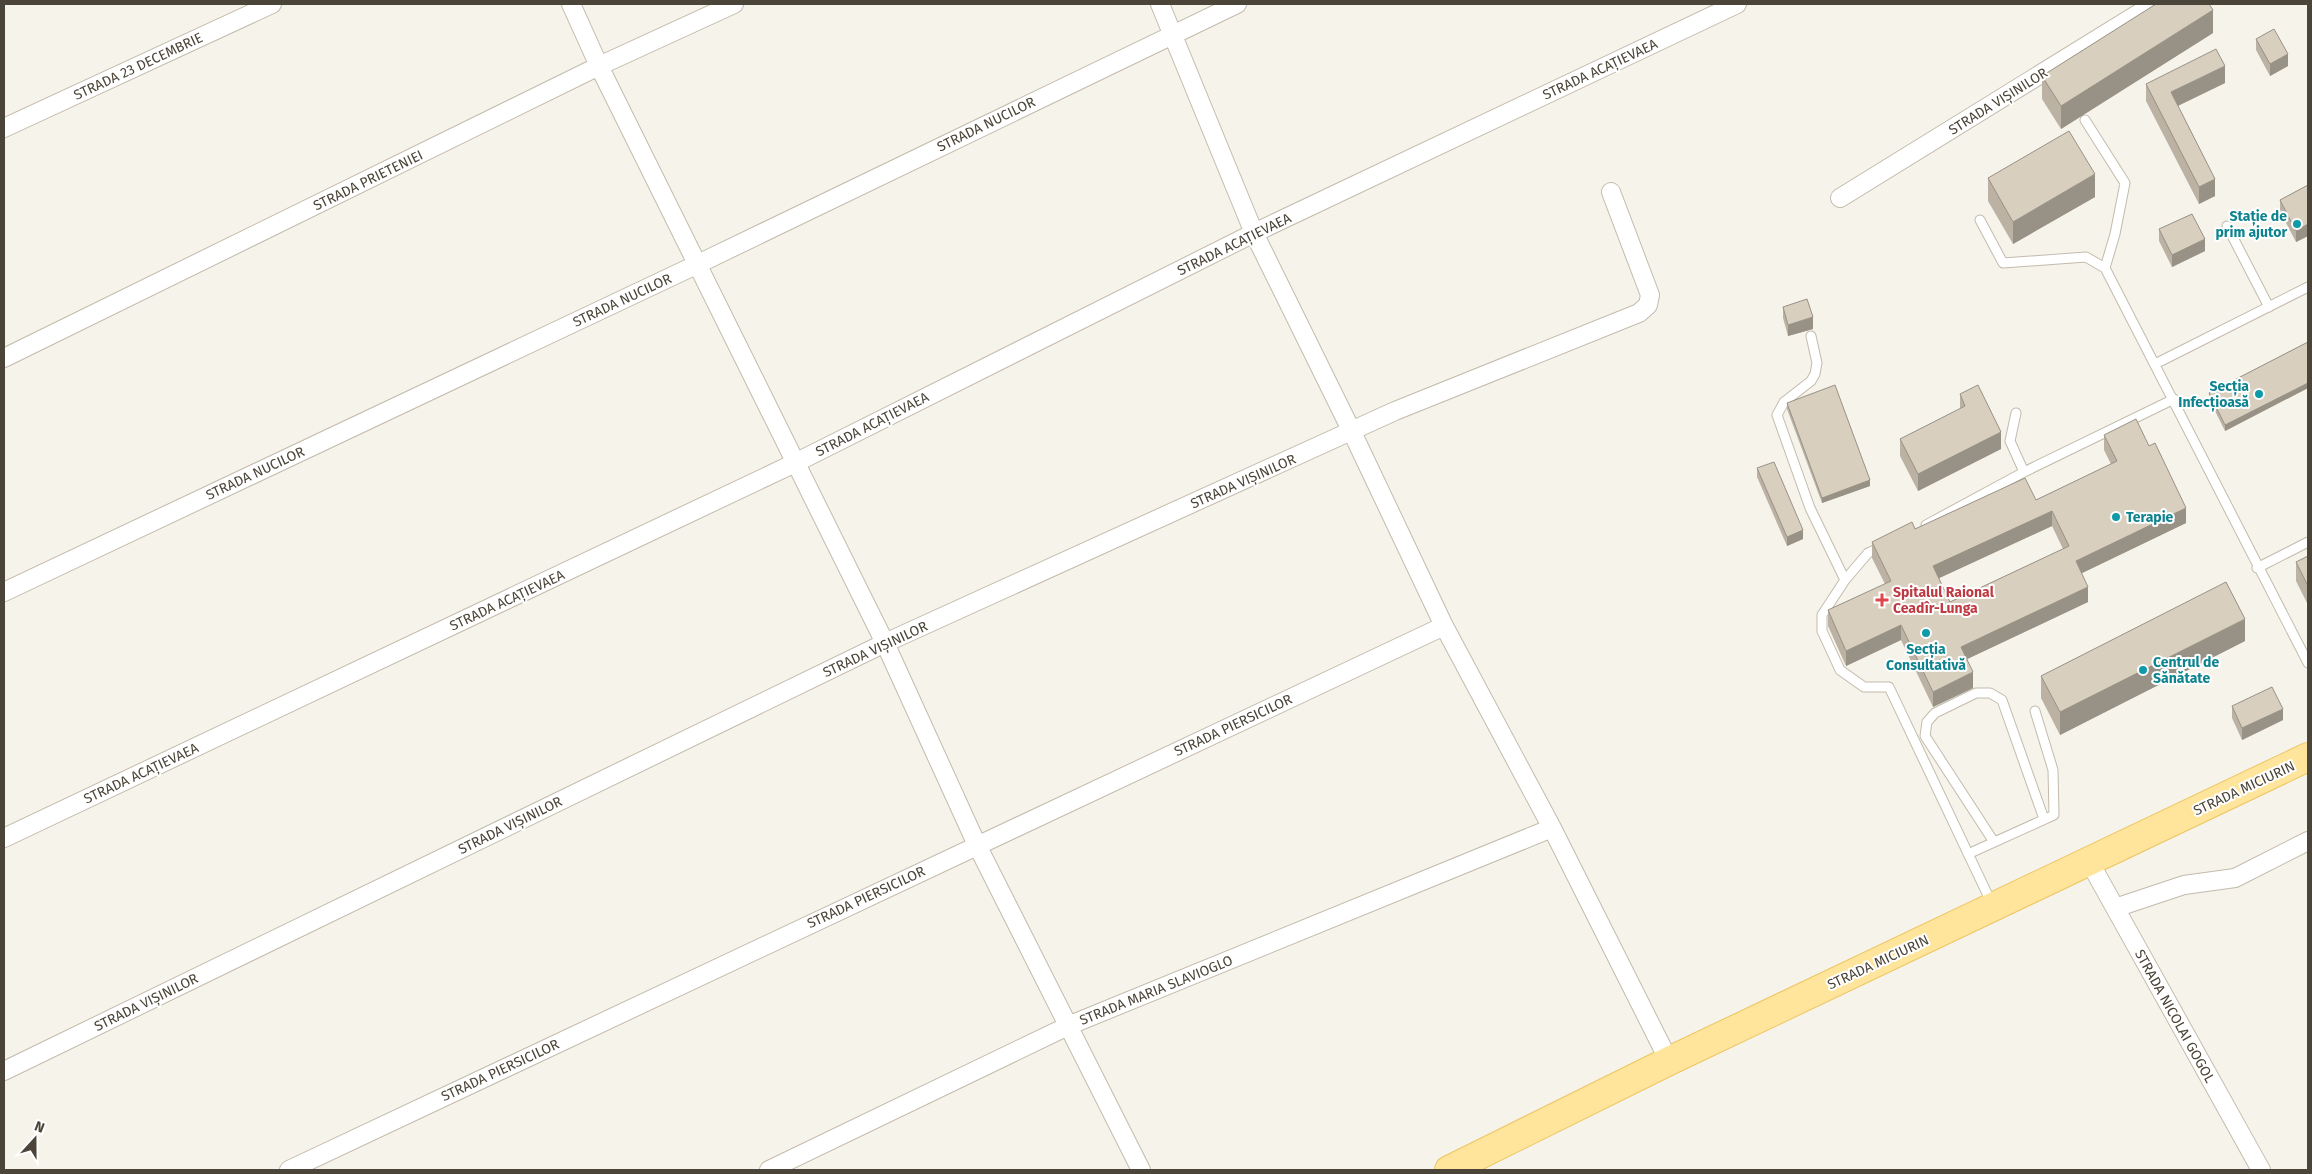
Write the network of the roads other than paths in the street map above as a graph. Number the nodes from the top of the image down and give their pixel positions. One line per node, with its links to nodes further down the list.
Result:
1 (272, 4): 11 (street, STRADA 23 DECEMBRIE)
2 (571, 4): 9 (street)
3 (734, 4): 9 (street, STRADA PRIETENIEI)
4 (1160, 4): 8 (street)
5 (1237, 4): 8 (street, STRADA NUCILOR)
6 (1737, 4): 16 (street, STRADA ACAȚIEVAEA)
7 (2154, 4): 13 (street, STRADA VIȘINILOR)
8 (1172, 34): 16 (street); 17 (street, STRADA NUCILOR)
9 (599, 66): 17 (street); 22 (street, STRADA PRIETENIEI)
10 (2085, 120): 18 (lane)
11 (4, 128)
12 (1610, 192): 26 (street, STRADA VIȘINILOR)
13 (1840, 198)
14 (1980, 220): 18 (lane)
15 (2227, 226): 20 (lane)
16 (1254, 233): 26 (street); 27 (street, STRADA ACAȚIEVAEA)
17 (698, 264): 27 (street); 34 (street, STRADA NUCILOR)
18 (2105, 268): 23 (lane)
19 (2308, 287): 20 (lane)
20 (2269, 307): 23 (lane)
21 (1811, 336): 33 (lane)
22 (4, 358)
23 (2155, 364): 24 (lane)
24 (2174, 399): 28 (lane); 32 (lane)
25 (2016, 413): 28 (lane)
26 (1352, 432): 35 (street); 36 (street, STRADA VIȘINILOR)
27 (795, 463): 36 (street); 42 (street, STRADA ACAȚIEVAEA)
28 (2024, 472): 29 (lane)
29 (1916, 530)
30 (1892, 542): 33 (lane)
31 (2308, 542): 32 (lane)
32 (2257, 568): 37 (lane)
33 (1845, 580): 46 (lane)
34 (4, 592)
35 (1444, 626): 41 (street); 45 (street, STRADA PIERSICILOR)
36 (885, 643): 45 (street); 52 (street, STRADA VIȘINILOR)
37 (2308, 663)
38 (2035, 711): 40 (lane)
39 (2308, 757): 47 (main road, STRADA MICIURIN)
40 (2044, 819): 44 (lane); 44 (lane)
41 (1552, 828): 50 (street, STRADA MARIA SLAVIOGLO); 51 (street)
42 (4, 838)
43 (2308, 841): 49 (street)
44 (1994, 842): 46 (lane)
45 (977, 845): 50 (street); 53 (street, STRADA PIERSICILOR)
46 (1968, 854): 48 (lane)
47 (2089, 861): 48 (main road, STRADA MICIURIN); 49 (street, STRADA NICOLAI GOGOL)
48 (1994, 907): 51 (main road, STRADA MICIURIN)
49 (2115, 908): 57 (street, STRADA NICOLAI GOGOL)
50 (1070, 1025): 54 (street, STRADA MARIA SLAVIOGLO); 55 (street)
51 (1669, 1061): 56 (main road, STRADA MICIURIN)
52 (4, 1071)
53 (289, 1170)
54 (769, 1170)
55 (1141, 1170)
56 (1449, 1170)
57 (2262, 1170)

